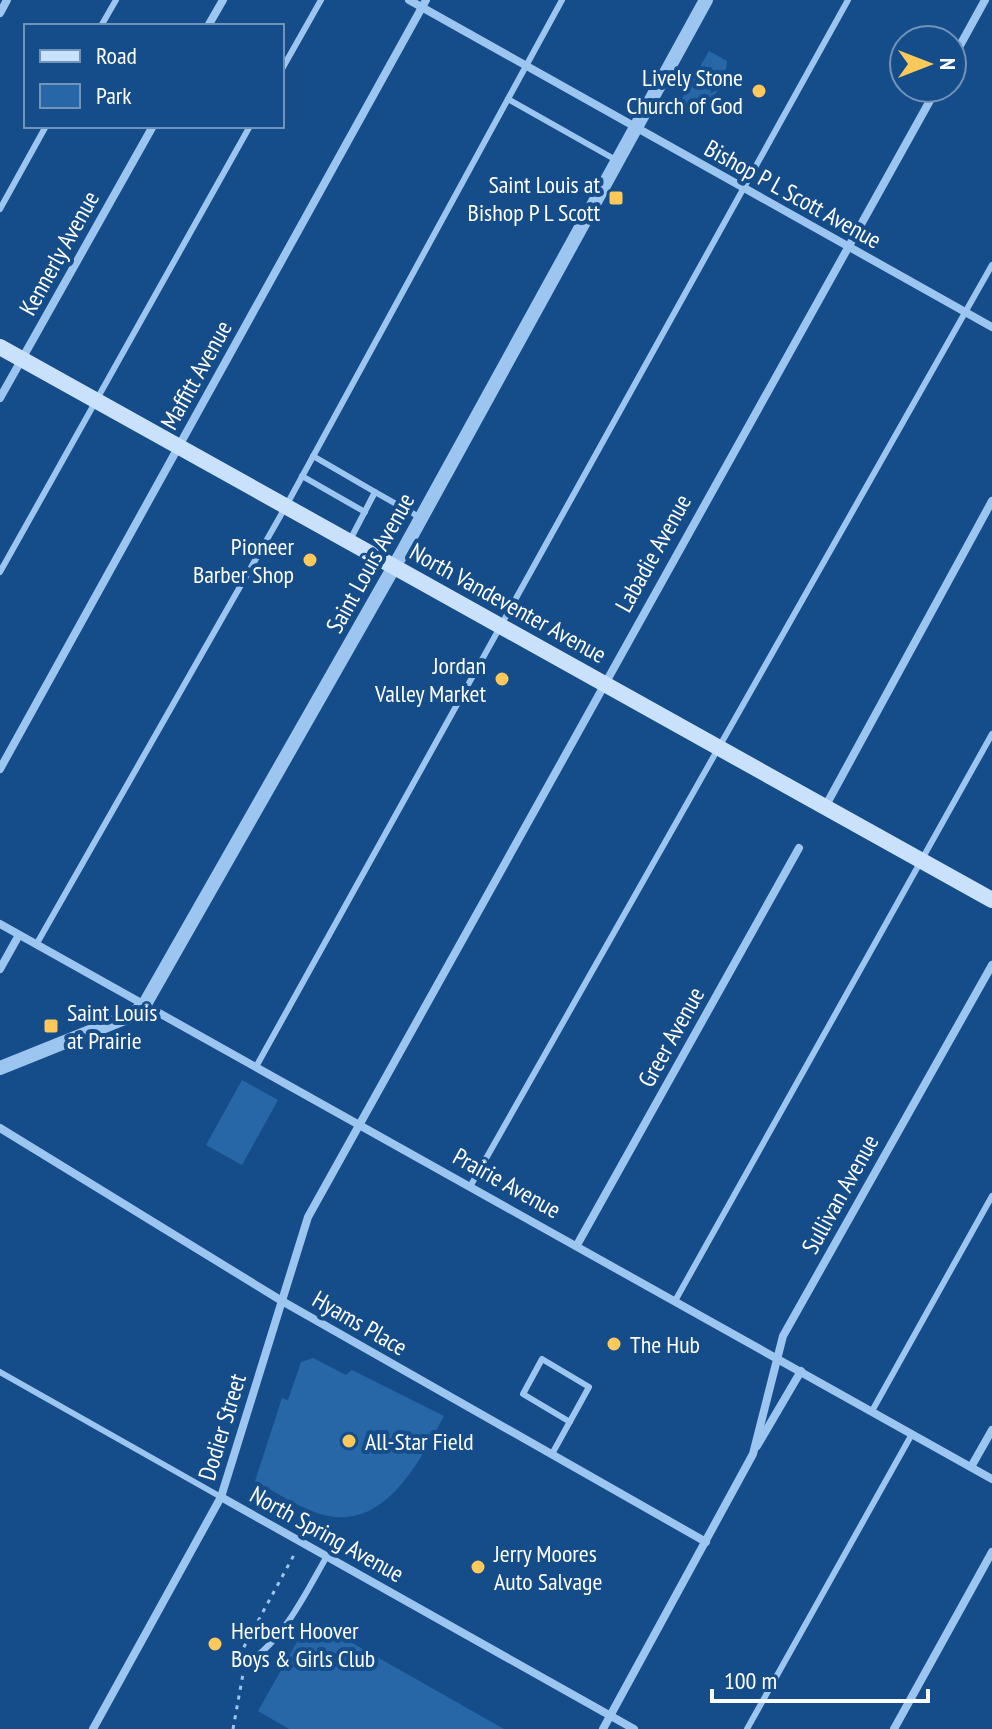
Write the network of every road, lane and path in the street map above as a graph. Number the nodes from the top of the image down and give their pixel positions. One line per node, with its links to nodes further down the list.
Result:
1 (7, 0): 11 (street)
2 (116, 0): 12 (lane)
3 (223, 0): 13 (street)
4 (321, 0): 15 (lane)
5 (409, 0): 10 (street, Bishop P L Scott Avenue)
6 (562, 0): 16 (lane)
7 (706, 0): 22 (street, Saint Louis Avenue)
8 (848, 0): 24 (lane)
9 (985, 0): 14 (street)
10 (424, 4): 16 (street, Bishop P L Scott Avenue); 34 (street, Maffitt Avenue)
11 (0, 13)
12 (102, 24)
13 (209, 24)
14 (968, 31)
15 (284, 65)
16 (525, 67): 17 (lane); 22 (street, Bishop P L Scott Avenue)
17 (508, 99): 23 (lane); 35 (lane)
18 (928, 104): 26 (street, Labadie Avenue)
19 (45, 128): 25 (lane)
20 (152, 128): 31 (street, Kennerly Avenue)
21 (249, 128): 33 (lane)
22 (633, 128): 23 (street, Saint Louis Avenue); 24 (street, Bishop P L Scott Avenue)
23 (616, 160): 41 (street, Saint Louis Avenue)
24 (743, 187): 26 (street, Bishop P L Scott Avenue); 45 (lane)
25 (0, 209)
26 (848, 248): 28 (street, Bishop P L Scott Avenue); 46 (street, Labadie Avenue)
27 (992, 265): 28 (lane)
28 (965, 313): 29 (street, Bishop P L Scott Avenue); 48 (lane)
29 (992, 327)
30 (0, 347): 31 (main road, North Vandeventer Avenue)
31 (22, 359): 32 (street, Kennerly Avenue); 33 (main road, North Vandeventer Avenue)
32 (0, 398)
33 (96, 400): 34 (main road, North Vandeventer Avenue); 44 (lane)
34 (179, 447): 39 (main road, North Vandeventer Avenue); 49 (street, Maffitt Avenue)
35 (313, 456): 36 (lane); 37 (lane)
36 (302, 476): 39 (lane); 40 (lane)
37 (375, 492): 40 (lane); 41 (lane)
38 (992, 501): 50 (street)
39 (286, 506): 42 (main road, North Vandeventer Avenue); 56 (lane)
40 (365, 512): 42 (lane)
41 (421, 518): 43 (street, Saint Louis Avenue)
42 (349, 542): 43 (main road, North Vandeventer Avenue)
43 (394, 566): 45 (main road, North Vandeventer Avenue); 59 (street, Saint Louis Avenue)
44 (0, 572)
45 (501, 626): 46 (main road, North Vandeventer Avenue); 60 (lane)
46 (603, 683): 48 (main road, North Vandeventer Avenue); 62 (street, Labadie Avenue)
47 (992, 734): 52 (lane)
48 (718, 747): 50 (main road, North Vandeventer Avenue); 64 (lane)
49 (0, 769)
50 (825, 807): 52 (main road, North Vandeventer Avenue)
51 (799, 848): 66 (street, Greer Avenue)
52 (921, 861): 53 (main road, North Vandeventer Avenue); 68 (lane)
53 (992, 900)
54 (0, 924): 55 (street, Prairie Avenue)
55 (19, 935): 56 (street, Prairie Avenue); 58 (street)
56 (36, 945): 59 (street, Prairie Avenue)
57 (992, 965): 69 (street, Sullivan Avenue)
58 (0, 969)
59 (145, 1004): 60 (street, Prairie Avenue); 61 (street)
60 (257, 1065): 62 (street, Prairie Avenue)
61 (0, 1068)
62 (359, 1122): 64 (street, Prairie Avenue); 67 (street, Dodier Street)
63 (0, 1128): 67 (street, Hyams Place)
64 (471, 1185): 66 (street, Prairie Avenue)
65 (992, 1196): 72 (lane)
66 (577, 1245): 68 (street, Prairie Avenue)
67 (282, 1301): 76 (street, Hyams Place); 80 (street, Dodier Street)
68 (675, 1301): 69 (street, Prairie Avenue)
69 (776, 1357): 70 (street, Prairie Avenue); 77 (street, Sullivan Avenue)
70 (801, 1371): 72 (street, Prairie Avenue); 77 (street, Sullivan Avenue)
71 (0, 1372): 80 (lane, North Spring Avenue)
72 (872, 1411): 75 (street, Prairie Avenue)
73 (570, 1422): 73 (lane); 76 (lane)
74 (992, 1430): 78 (street)
75 (912, 1434): 78 (street, Prairie Avenue); 91 (lane)
76 (552, 1454): 81 (street, Hyams Place)
77 (753, 1454): 81 (street, Sullivan Avenue)
78 (971, 1467): 79 (street, Prairie Avenue)
79 (992, 1479)
80 (221, 1497): 84 (street, North Spring Avenue); 87 (street, Dodier Street)
81 (706, 1542): 86 (street, Sullivan Avenue)
82 (992, 1552): 92 (street)
83 (295, 1553): 85 (path)
84 (327, 1556): 85 (lane); 86 (street, North Spring Avenue)
85 (243, 1666): 88 (path)
86 (611, 1716): 89 (street, Sullivan Avenue); 90 (street, North Spring Avenue)
87 (93, 1729)
88 (233, 1729)
89 (603, 1729)
90 (634, 1729)
91 (747, 1729)
92 (894, 1729)

